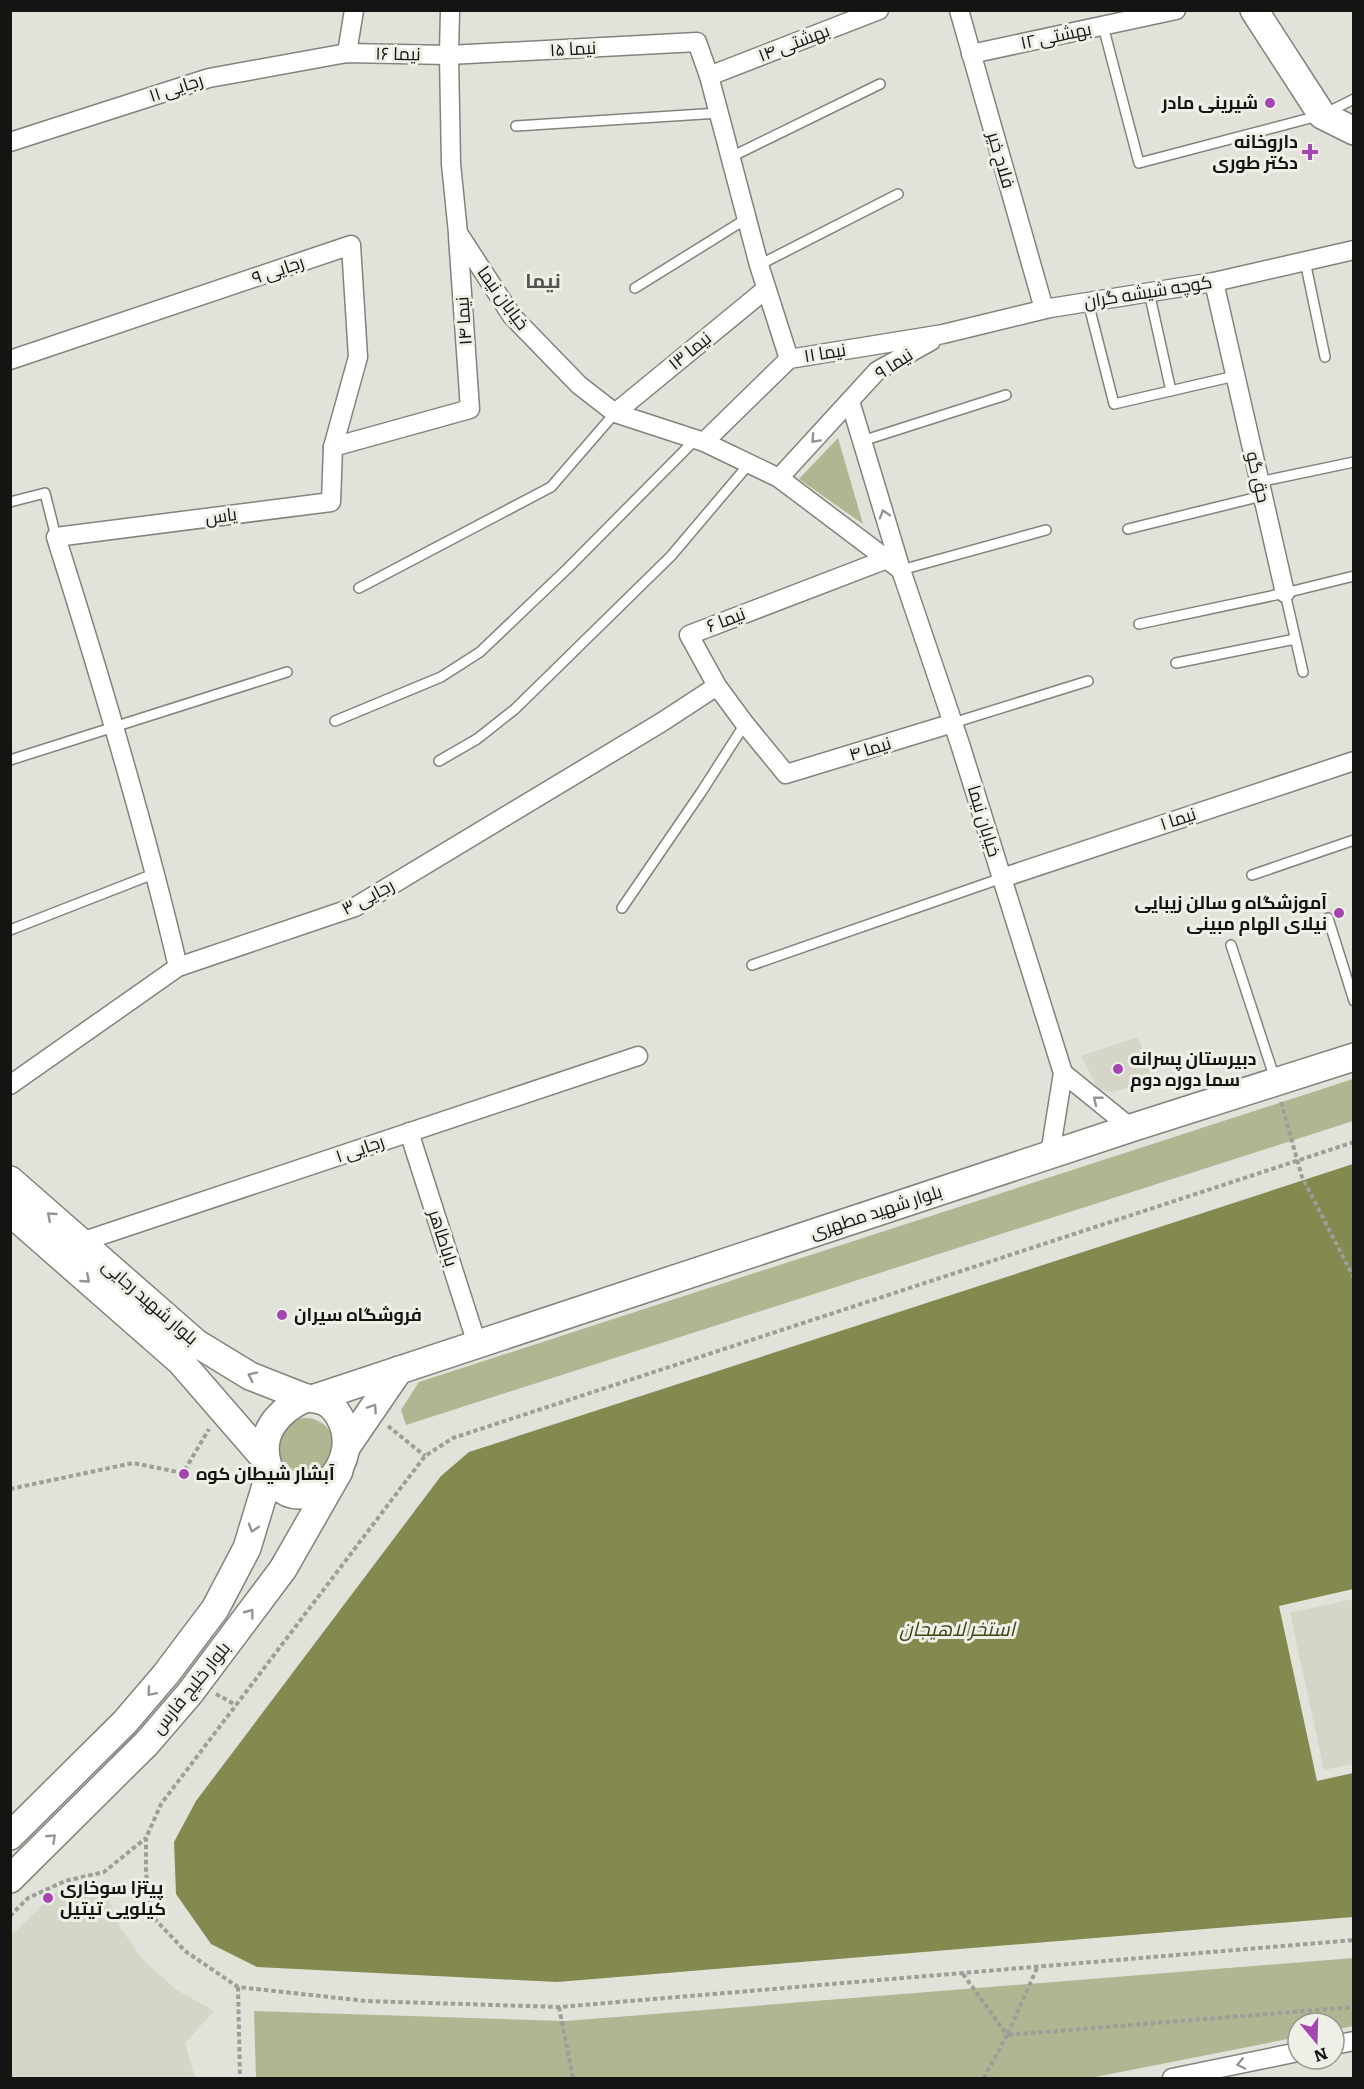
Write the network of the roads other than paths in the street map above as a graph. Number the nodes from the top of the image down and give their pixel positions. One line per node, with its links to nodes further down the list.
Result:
1 (354, 10): 8 (street)
2 (450, 10): 10 (street, خیابان نیما)
3 (879, 10): 11 (street, بهشتی ۱۴)
4 (959, 10): 9 (street, فلاح خیر)
5 (1176, 10): 7 (street, بهشتی ۱۲)
6 (1254, 10): 15 (main road)
7 (1103, 26): 9 (street, بهشتی ۱۲); 15 (lane)
8 (347, 53): 10 (street, نیما ۱۶); 18 (street, رجایی ۱۱)
9 (971, 54): 31 (street, فلاح خیر)
10 (449, 56): 11 (street, نیما ۱۵); 22 (street, خیابان نیما)
11 (709, 76): 14 (street)
12 (880, 84): 19 (lane)
13 (1353, 99): 15 (lane)
14 (719, 113): 16 (lane); 19 (street)
15 (1322, 116): 17 (main road)
16 (516, 126)
17 (1353, 131)
18 (10, 142)
19 (729, 158): 21 (street)
20 (898, 194): 25 (lane)
21 (746, 219): 25 (street); 27 (lane)
22 (458, 233): 40 (street, خیابان نیما); 43 (street, نیما ۱۴)
23 (1353, 250): 24 (street, کوچه شیشه گران)
24 (1305, 261): 26 (street, کوچه شیشه گران); 33 (lane)
25 (759, 265): 28 (street)
26 (1214, 282): 29 (street, کوچه شیشه گران); 36 (street, حق گو)
27 (635, 288)
28 (766, 290): 34 (street); 40 (street, نیما ۱۳)
29 (1149, 292): 30 (street, کوچه شیشه گران); 37 (lane)
30 (1088, 302): 31 (street, کوچه شیشه گران); 37 (lane)
31 (1044, 309): 32 (street, کوچه شیشه گران)
32 (943, 334): 34 (street, نیما ۱۱); 39 (street, نیما ۹)
33 (1325, 357)
34 (789, 359): 41 (street, نیما ۱۱)
35 (10, 360): 43 (street, رجایی ۹)
36 (1234, 376): 37 (lane); 47 (street, حق گو)
37 (1171, 391)
38 (1006, 394): 42 (lane)
39 (850, 401): 42 (street, خیابان نیما); 46 (street, نیما ۹, one-way to 46)
40 (615, 413): 41 (street, خیابان نیما); 54 (lane)
41 (700, 440): 45 (street, خیابان نیما); 63 (lane)
42 (862, 441): 52 (street, خیابان نیما, one-way to 42)
43 (333, 447): 51 (street, یاس)
44 (1353, 462): 47 (lane)
45 (749, 464): 46 (street, خیابان نیما); 68 (lane)
46 (779, 478): 52 (street, خیابان نیما)
47 (1261, 489): 49 (lane); 55 (street, حق گو)
48 (10, 502): 51 (lane)
49 (1128, 529)
50 (1046, 530): 52 (lane)
51 (57, 537): 66 (street)
52 (894, 565): 62 (street, نیما ۶); 64 (street, خیابان نیما)
53 (1353, 576): 55 (lane)
54 (359, 588)
55 (1285, 593): 56 (lane); 57 (lane, حق گو)
56 (1139, 624)
57 (1295, 639): 58 (lane); 60 (lane, حق گو)
58 (1176, 663)
59 (287, 672): 66 (lane)
60 (1303, 672)
61 (1088, 681): 64 (lane)
62 (717, 686): 65 (street, نیما ۶); 80 (street, رجایی ۳)
63 (334, 721)
64 (953, 723): 70 (street, نیما ۴); 74 (street, خیابان نیما)
65 (745, 724): 70 (street, نیما ۶); 75 (lane)
66 (116, 727): 67 (lane); 72 (street)
67 (10, 760)
68 (439, 761)
69 (1353, 761): 74 (street, نیما ۱)
70 (786, 774)
71 (1353, 840): 73 (lane)
72 (156, 873): 77 (lane); 80 (street)
73 (1252, 875)
74 (1002, 878): 79 (lane); 84 (street, خیابان نیما)
75 (622, 908)
76 (1328, 918): 81 (lane)
77 (10, 930)
78 (1231, 945): 85 (lane)
79 (752, 965)
80 (178, 967): 86 (street, رجایی ۳)
81 (1353, 1001)
82 (638, 1056): 88 (street, رجایی ۱)
83 (1353, 1056): 85 (main road, بلوار شهید مطهری)
84 (1063, 1073): 87 (street, one-way to 84); 89 (street, خیابان نیما)
85 (1276, 1082): 87 (main road, بلوار شهید مطهری)
86 (10, 1085)
87 (1131, 1128): 89 (main road, بلوار شهید مطهری)
88 (410, 1132): 92 (street, رجایی ۱); 93 (street, باباطاهر)
89 (1050, 1154): 93 (main road, بلوار شهید مطهری)
90 (10, 1180): 92 (main road, بلوار شهید رجایی, one-way to 90)
91 (10, 1212): 97 (main road, بلوار شهید رجایی, one-way to 97)
92 (81, 1242): 95 (main road, بلوار شهید رجایی, one-way to 92)
93 (477, 1344): 94 (main road, بلوار شهید مطهری)
94 (399, 1370): 95 (main road, بلوار شهید مطهری); 96 (main road, one-way to 94)
95 (311, 1398): 96 (main road); 97 (main road)
96 (343, 1459): 97 (main road); 99 (main road, بلوار خلیج فارس, one-way to 96)
97 (268, 1465): 98 (main road, بلوار خلیج فارس, one-way to 98)
98 (10, 1836)
99 (10, 1879)
100 (1286, 2055): 101 (street, one-way to 101)
101 (1172, 2079)

